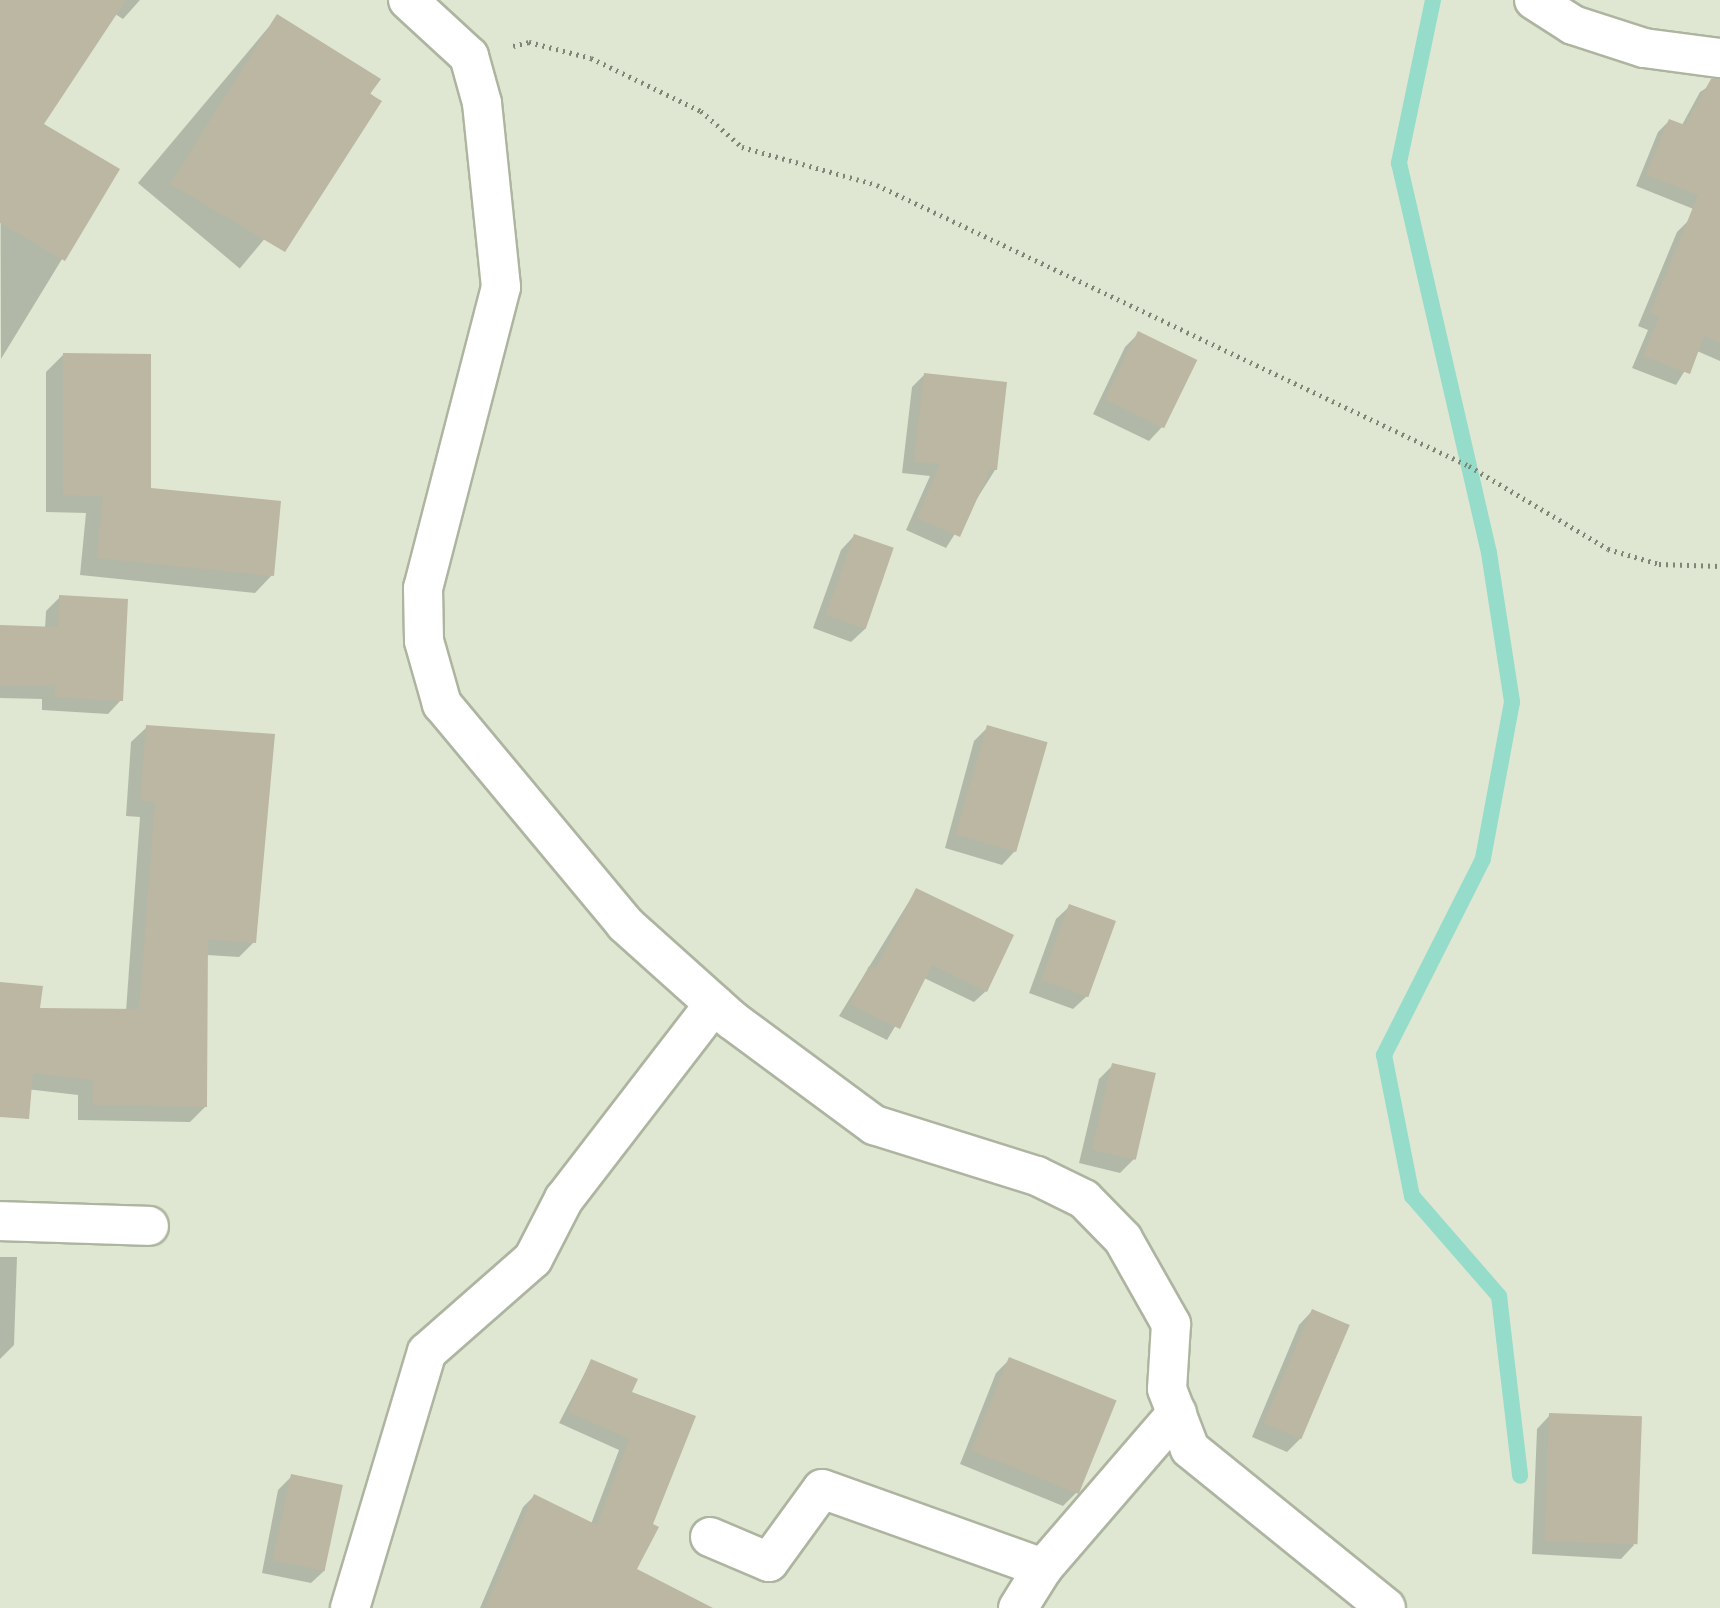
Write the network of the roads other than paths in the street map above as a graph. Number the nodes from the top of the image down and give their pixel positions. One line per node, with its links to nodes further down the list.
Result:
1 (408, 0): 4 (street)
2 (1534, 0): 3 (street)
3 (1720, 58)
4 (714, 1004): 7 (street); 10 (street)
5 (0, 1221): 6 (street)
6 (149, 1226)
7 (1177, 1413): 9 (street); 12 (street)
8 (710, 1537): 9 (street)
9 (1043, 1568): 11 (street)
10 (350, 1608)
11 (1017, 1608)
12 (1386, 1608)

